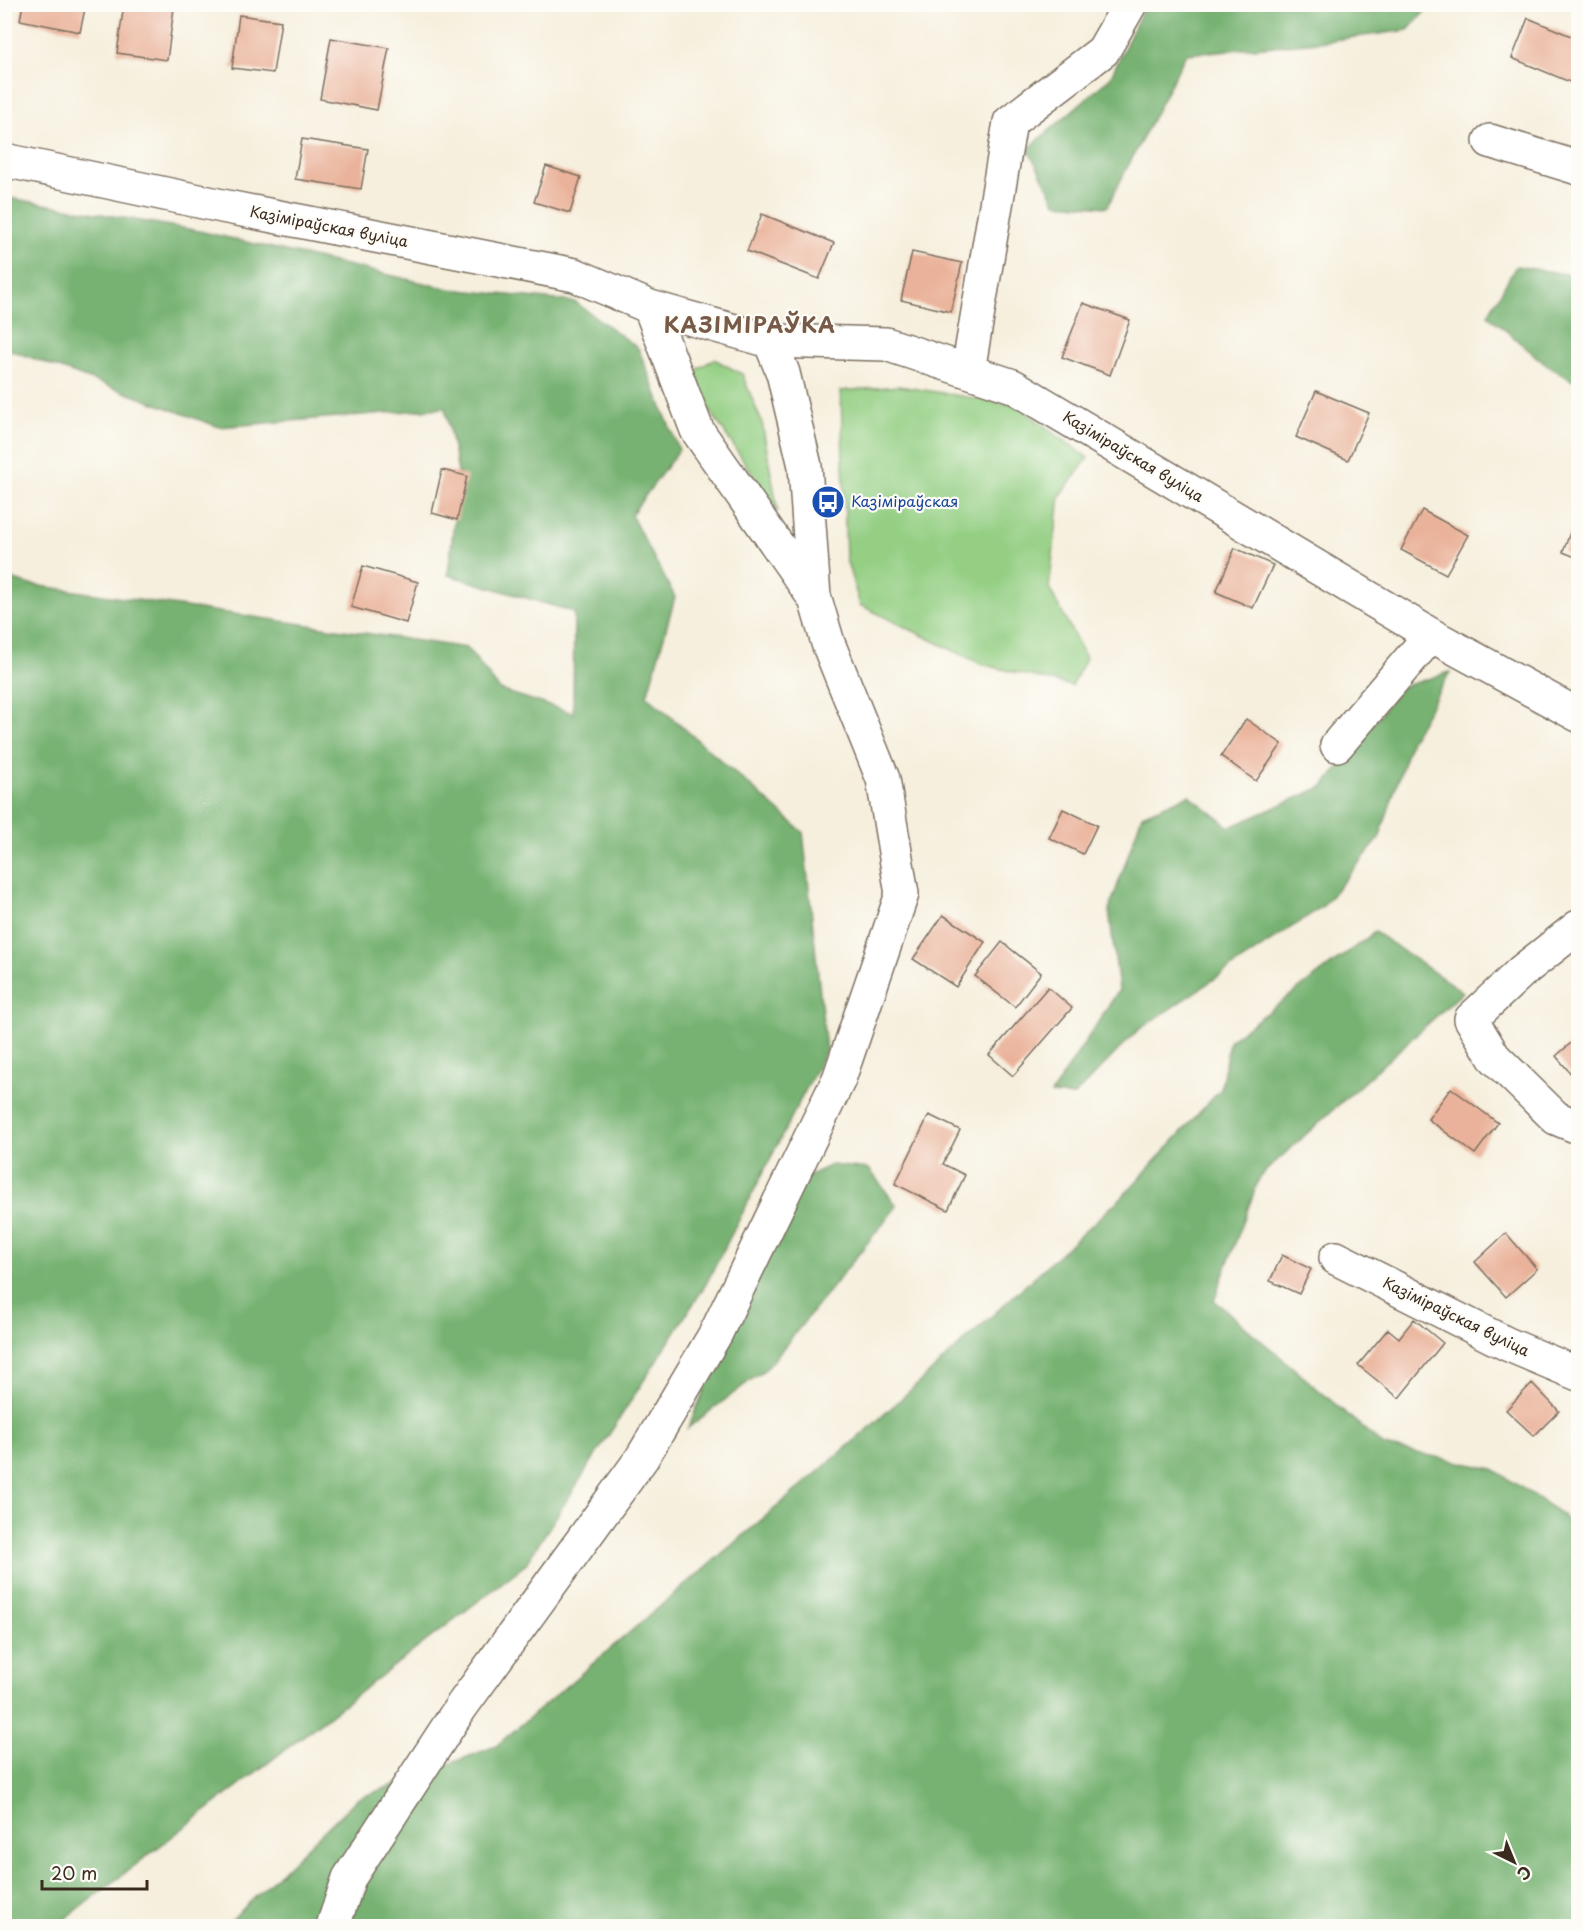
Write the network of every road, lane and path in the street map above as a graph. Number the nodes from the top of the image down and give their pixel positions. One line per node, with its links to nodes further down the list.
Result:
1 (1130, 4): 7 (street)
2 (1490, 141): 4 (street)
3 (4, 160): 5 (street, Казіміраўская вуліца)
4 (1578, 168)
5 (650, 307): 6 (street, Казіміраўская вуліца); 8 (street)
6 (770, 341): 7 (street, Казіміраўская вуліца); 8 (street)
7 (968, 371): 9 (street, Казіміраўская вуліца)
8 (814, 599): 16 (street)
9 (1431, 635): 10 (street, Казіміраўская вуліца); 11 (street)
10 (1578, 715)
11 (1337, 745)
12 (1578, 927): 13 (street)
13 (1578, 1127)
14 (1336, 1258): 15 (street, Казіміраўская вуліца)
15 (1578, 1374)
16 (333, 1926)

